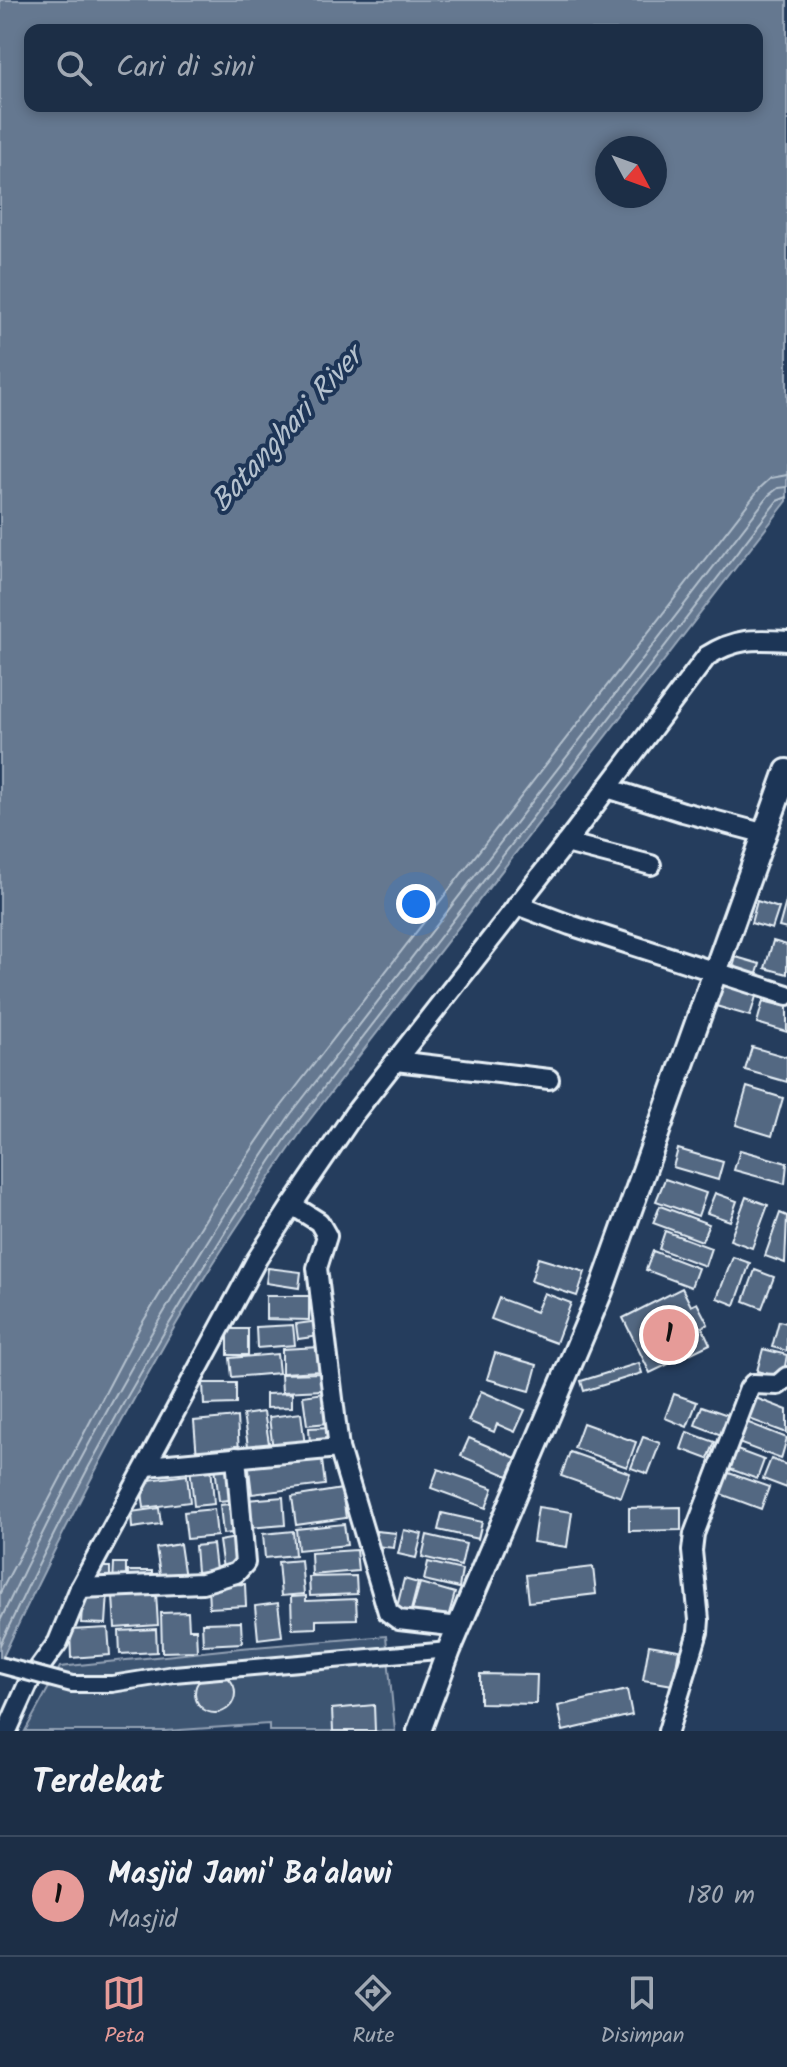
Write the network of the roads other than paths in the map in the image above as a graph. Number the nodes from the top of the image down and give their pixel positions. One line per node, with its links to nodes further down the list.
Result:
1 (787, 641): 3 (street)
2 (787, 771): 4 (street)
3 (607, 788): 4 (street); 5 (street)
4 (766, 834): 8 (street)
5 (566, 843): 6 (street); 7 (street)
6 (651, 865)
7 (517, 905): 8 (street); 10 (street)
8 (715, 973): 9 (street); 18 (street)
9 (787, 995)
10 (396, 1061): 11 (street); 12 (street)
11 (549, 1079)
12 (292, 1205): 14 (street); 16 (street)
13 (787, 1377): 23 (street)
14 (339, 1448): 15 (street); 18 (street)
15 (236, 1457): 16 (street); 17 (street)
16 (147, 1466): 17 (street)
17 (80, 1588): 21 (street)
18 (459, 1627): 19 (street)
19 (449, 1650): 20 (street, bridge); 22 (street)
20 (0, 1665)
21 (7, 1731)
22 (419, 1731)
23 (668, 1731)

